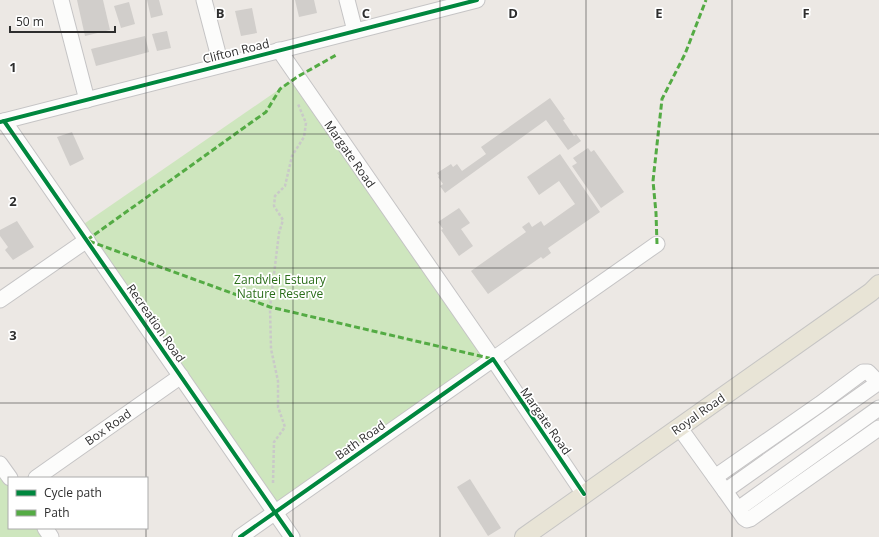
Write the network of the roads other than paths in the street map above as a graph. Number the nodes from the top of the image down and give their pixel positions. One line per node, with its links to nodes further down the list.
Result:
1 (61, 0): 8 (street)
2 (204, 0): 7 (street)
3 (347, 0): 5 (street)
4 (477, 0): 5 (street, Clifton Road)
5 (355, 31): 6 (street, Clifton Road)
6 (279, 50): 7 (street, Clifton Road); 14 (street, Margate Road)
7 (221, 65): 8 (street, Clifton Road)
8 (87, 100): 9 (street, Clifton Road)
9 (2, 121): 10 (street, Recreation Road)
10 (87, 240): 13 (street); 15 (street, Recreation Road)
11 (657, 244): 14 (street, Bath Road)
12 (876, 288): 18 (main road, Royal Road)
13 (0, 300)
14 (492, 359): 25 (street, Margate Road); 27 (street, Bath Road)
15 (181, 376): 22 (street, Box Road); 27 (street, Recreation Road)
16 (878, 382): 23 (street); 24 (street)
17 (879, 408): 26 (street)
18 (679, 427): 23 (street); 25 (main road, Royal Road)
19 (879, 428): 26 (street)
20 (0, 464): 21 (street)
21 (9, 477)
22 (37, 477)
23 (715, 477): 24 (street)
24 (725, 491): 26 (street)
25 (584, 494): 30 (main road, Royal Road)
26 (738, 509)
27 (274, 510): 28 (street, Bath Road); 29 (street, Recreation Road)
28 (240, 537)
29 (292, 537)
30 (524, 537)

